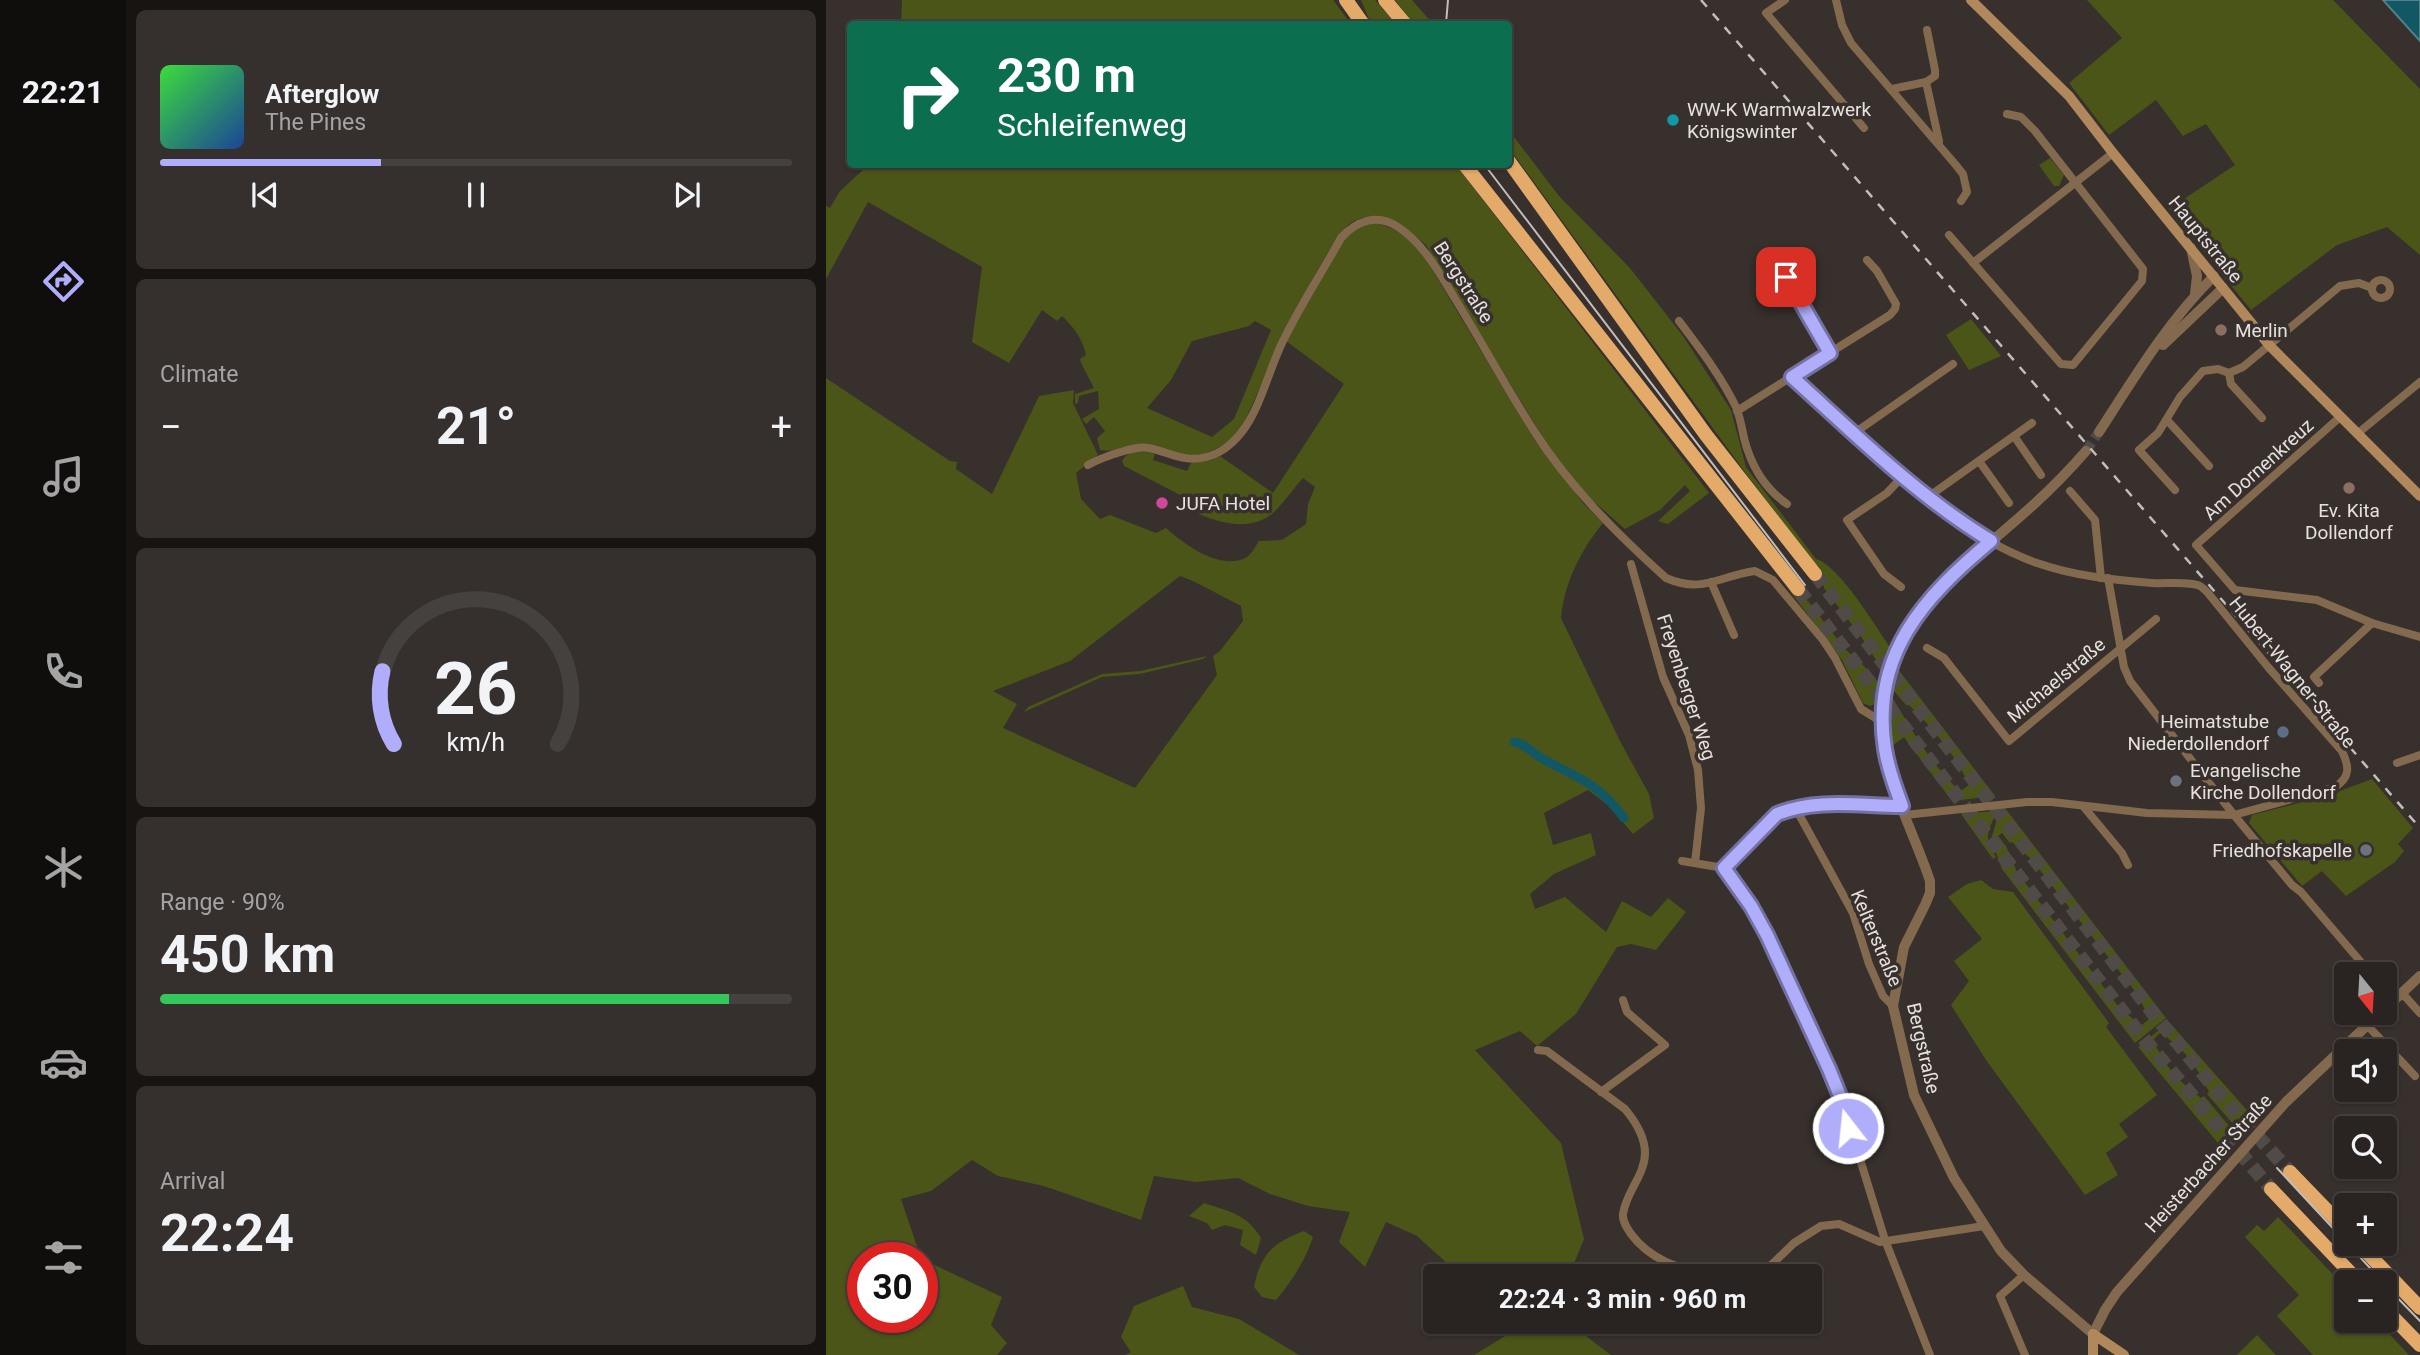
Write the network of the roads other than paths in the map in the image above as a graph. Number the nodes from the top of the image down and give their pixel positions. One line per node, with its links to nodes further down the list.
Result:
1 (1385, 0): 7 (highway)
2 (1785, 0): 12 (street)
3 (1836, 0): 10 (street)
4 (1972, 0): 14 (main road, Hauptstraße)
5 (1350, 6): 6 (highway)
6 (1361, 21)
7 (1402, 21)
8 (1927, 30): 9 (street)
9 (1926, 82): 10 (street); 13 (street)
10 (1892, 89): 13 (street)
11 (2007, 114): 17 (street)
12 (1864, 128)
13 (1940, 145): 18 (street)
14 (2113, 153): 17 (street); 20 (main road, Hauptstraße)
15 (1512, 166): 59 (highway)
16 (1467, 168): 63 (highway)
17 (2074, 182): 22 (street); 22 (street)
18 (1961, 201)
19 (1949, 235): 22 (street)
20 (2191, 247): 24 (main road, Hauptstraße); 27 (street)
21 (1867, 260): 30 (street)
22 (1973, 263)
23 (1781, 267): 30 (street)
24 (2214, 276): 25 (main road, Hauptstraße); 27 (street)
25 (2224, 288): 29 (main road, Hauptstraße); 31 (street)
26 (2372, 288): 29 (street)
27 (2194, 295): 31 (street)
28 (1679, 321): 36 (street)
29 (2270, 346): 33 (street); 37 (main road, Hauptstraße)
30 (1830, 353): 34 (street)
31 (2147, 360): 41 (street)
32 (1953, 364): 42 (street)
33 (2229, 373): 38 (street); 39 (street)
34 (1792, 377): 36 (street); 42 (street)
35 (2420, 382): 43 (street)
36 (1737, 411): 56 (street)
37 (2340, 417): 43 (main road, Hauptstraße); 65 (street, Am Dornenkreuz)
38 (2262, 418)
39 (2167, 420): 48 (street); 51 (street)
40 (2032, 423): 44 (street)
41 (2099, 432)
42 (1853, 434): 50 (street)
43 (2357, 434): 53 (main road, Hauptstraße)
44 (2014, 436): 46 (street); 49 (street)
45 (2086, 451): 57 (street, Bergstraße)
46 (1979, 460): 54 (street); 55 (street)
47 (1088, 466): 61 (street, Bergstraße)
48 (2209, 466)
49 (2041, 475)
50 (1902, 477): 54 (street); 62 (street)
51 (2175, 490)
52 (2070, 491): 60 (street)
53 (2420, 496)
54 (1928, 497): 57 (street)
55 (2009, 503)
56 (1787, 504)
57 (1991, 541): 60 (street); 71 (street, Bergstraße)
58 (1632, 564): 79 (street, Freyenberger Weg)
59 (1815, 574)
60 (2104, 578): 68 (street); 77 (street, Hubert-Wagner-Straße)
61 (1711, 582): 66 (street); 71 (street, Bergstraße)
62 (1901, 587)
63 (1798, 589)
64 (2156, 618): 68 (street, Michaelstraße)
65 (2372, 623): 67 (street); 70 (street)
66 (1734, 635)
67 (2420, 637)
68 (2120, 647): 69 (street, Michaelstraße); 77 (street)
69 (1927, 648)
70 (2319, 683)
71 (1882, 722): 76 (street, Bergstraße)
72 (2420, 755): 73 (street)
73 (2397, 763)
74 (2083, 806): 76 (street); 77 (street); 80 (street)
75 (1795, 807): 76 (street); 81 (street); 86 (street, Kelterstraße)
76 (1904, 810): 86 (street, Bergstraße)
77 (2234, 816): 82 (street)
78 (1682, 861): 79 (street)
79 (1695, 863): 81 (street)
80 (2128, 865)
81 (1724, 868): 99 (street)
82 (2361, 962)
83 (2420, 976): 84 (street)
84 (2398, 997): 87 (street)
85 (1623, 1000): 92 (street)
86 (1893, 1006): 95 (street, Bergstraße)
87 (2420, 1013)
88 (2366, 1026): 107 (street, Heisterbacher Straße)
89 (2368, 1026): 91 (street)
90 (1538, 1050): 92 (street)
91 (2415, 1076)
92 (1601, 1092): 101 (street)
93 (2290, 1172): 96 (highway)
94 (2271, 1189): 103 (highway)
95 (1977, 1214): 97 (street, Bergstraße); 98 (street)
96 (2334, 1218)
97 (1984, 1226): 98 (street); 104 (street, Bergstraße)
98 (1964, 1229): 99 (street)
99 (1885, 1241): 102 (street); 110 (street)
100 (2370, 1256): 105 (highway)
101 (1671, 1264)
102 (1772, 1264)
103 (2348, 1270)
104 (2024, 1275): 107 (street, Bergstraße); 111 (street)
105 (2420, 1308)
106 (2397, 1321): 108 (highway)
107 (2093, 1334): 109 (main road); 112 (main road, Heisterbacher Straße)
108 (2420, 1345)
109 (2121, 1353): 113 (main road)
110 (1930, 1355)
111 (2025, 1355)
112 (2092, 1355)
113 (2101, 1355)

